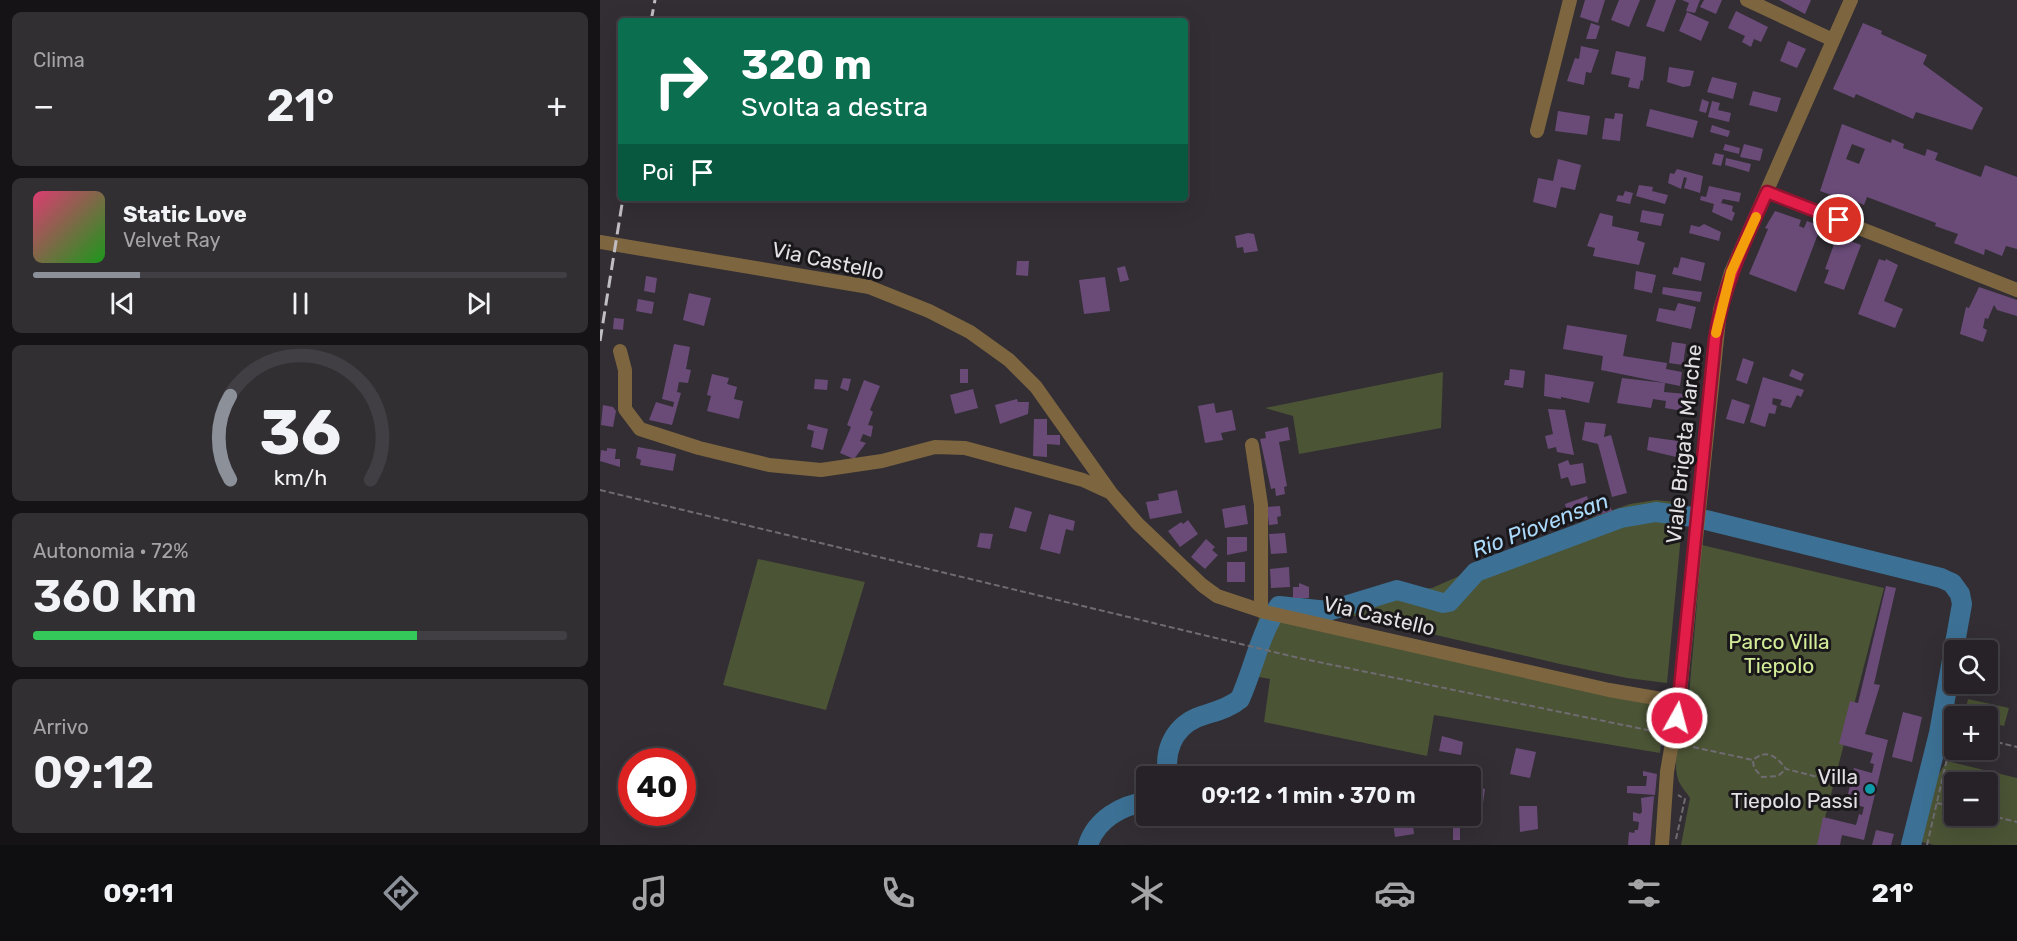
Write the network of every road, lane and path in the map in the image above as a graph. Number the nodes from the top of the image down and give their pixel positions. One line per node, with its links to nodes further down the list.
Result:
1 (1570, 0): 5 (street)
2 (1747, 0): 4 (street)
3 (1851, 0): 4 (street, Viale Brigata Marche)
4 (1833, 40): 6 (street, Viale Brigata Marche)
5 (1537, 131)
6 (1767, 192): 8 (street); 14 (street, Viale Brigata Marche)
7 (600, 242): 12 (street, Via Castello)
8 (2017, 290)
9 (620, 351): 12 (street, Via Castello)
10 (1252, 445): 13 (street)
11 (600, 490): 15 (path)
12 (1111, 493): 13 (street, Via Castello)
13 (1263, 612): 14 (street, Via Castello)
14 (1679, 702): 28 (street, Viale Brigata Marche)
15 (1662, 733)
16 (1998, 742): 18 (path)
17 (1693, 747): 19 (path)
18 (2017, 747)
19 (1753, 760): 21 (path); 21 (path)
20 (1947, 760): 24 (path)
21 (1786, 769): 22 (path)
22 (1841, 783)
23 (1685, 799): 29 (path)
24 (1937, 803): 25 (path); 30 (path)
25 (1944, 805)
26 (1998, 817): 27 (path)
27 (2017, 822)
28 (1662, 845)
29 (1674, 845)
30 (1927, 845)

